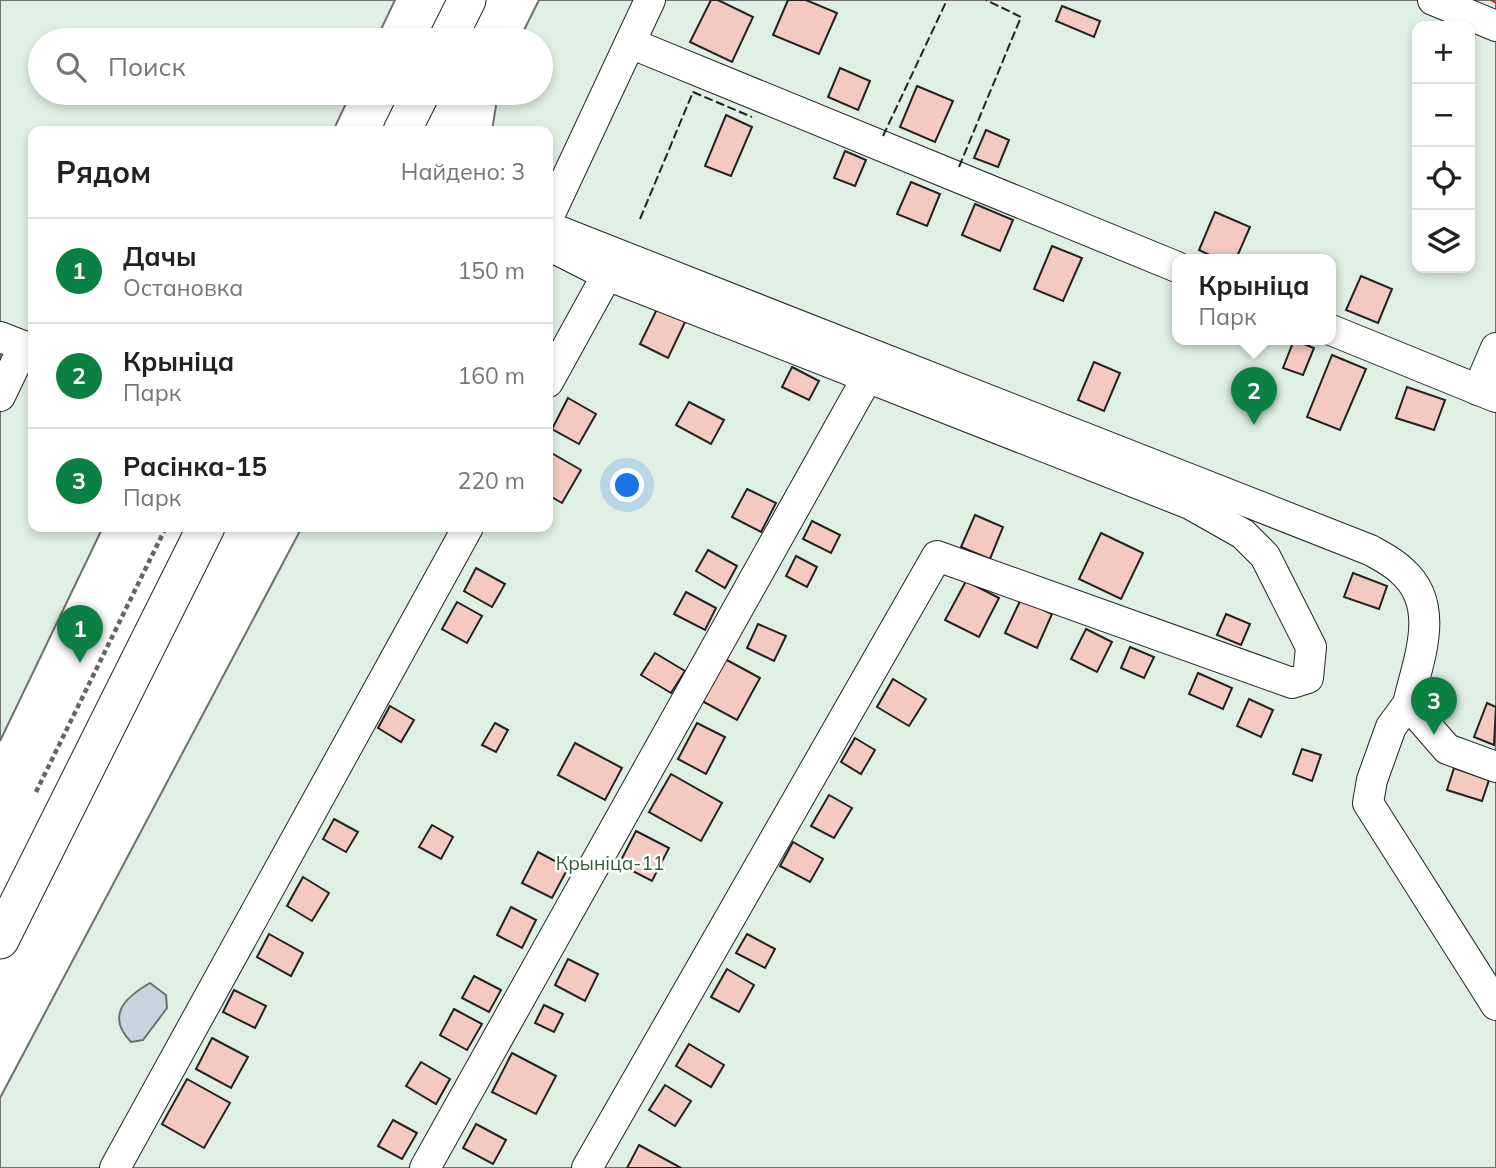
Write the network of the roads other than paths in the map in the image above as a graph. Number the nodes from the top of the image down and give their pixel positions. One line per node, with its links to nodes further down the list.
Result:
1 (467, 0): 5 (main road)
2 (650, 0): 6 (street)
3 (1433, 0): 4 (street)
4 (1496, 26)
5 (453, 28)
6 (630, 43): 9 (street); 12 (street)
7 (415, 105): 8 (main road)
8 (404, 126)
9 (553, 207)
10 (553, 229): 23 (street)
11 (553, 248): 13 (street)
12 (1172, 265)
13 (607, 275): 17 (street); 18 (street)
14 (1336, 332): 19 (street)
15 (19, 344): 20 (street)
16 (1496, 348): 19 (street)
17 (553, 374)
18 (867, 378): 27 (street); 29 (street)
19 (1487, 394)
20 (0, 396)
21 (204, 532): 25 (main road)
22 (465, 532): 28 (street)
23 (1408, 704): 24 (street); 26 (street)
24 (1496, 766)
25 (0, 940)
26 (1496, 1005)
27 (431, 1166)
28 (115, 1168)
29 (587, 1168)

